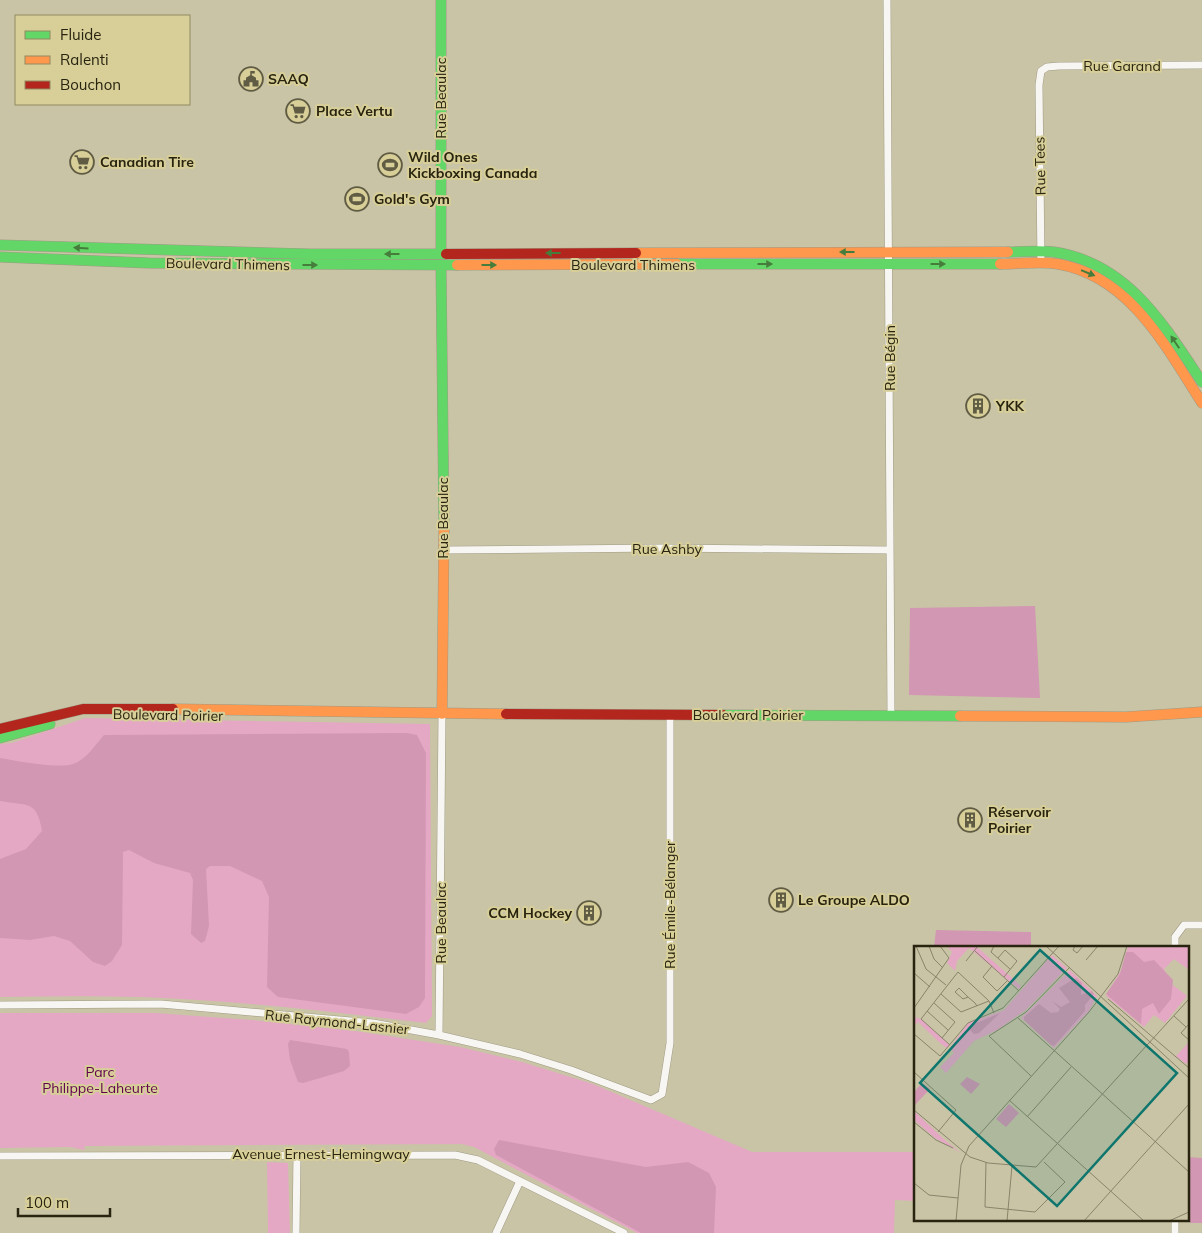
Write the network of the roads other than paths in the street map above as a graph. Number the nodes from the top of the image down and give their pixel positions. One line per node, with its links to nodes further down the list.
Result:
1 (441, 0): 10 (street, Rue Beaulac)
2 (887, 0): 8 (street, Rue Bégin)
3 (1202, 65): 4 (street, Rue Garand)
4 (1042, 70): 6 (street, Rue Tees)
5 (0, 245): 10 (street, Boulevard Thimens, one-way to 5)
6 (1041, 251): 8 (street, Boulevard Thimens); 12 (street, Rue Tees); 17 (street, Boulevard Thimens, one-way to 6)
7 (805, 252): 8 (street, Boulevard Thimens, one-way to 7); 9 (street, Boulevard Thimens); 14 (street)
8 (889, 252): 15 (street, Rue Bégin)
9 (724, 253): 10 (street, Boulevard Thimens, one-way to 10); 13 (street)
10 (441, 254): 16 (street, Rue Beaulac)
11 (0, 257): 16 (street, Boulevard Thimens, one-way to 16)
12 (1040, 263): 15 (street, Boulevard Thimens, one-way to 12); 18 (street, Boulevard Thimens, one-way to 18)
13 (724, 264): 14 (street, Boulevard Thimens, one-way to 14); 16 (street, Boulevard Thimens, one-way to 13)
14 (805, 264): 15 (street, Boulevard Thimens)
15 (889, 264): 20 (street, Rue Bégin)
16 (441, 265): 19 (street, Rue Beaulac)
17 (1202, 382)
18 (1202, 403)
19 (444, 550): 20 (street, Rue Ashby); 23 (street, Rue Beaulac)
20 (890, 550): 25 (street, Rue Bégin)
21 (1202, 712): 26 (street, Boulevard Poirier)
22 (340, 713): 23 (street, Boulevard Poirier); 28 (street, Boulevard Poirier); 29 (street, Boulevard Poirier)
23 (442, 714): 24 (street, Boulevard Poirier); 33 (street, Rue Beaulac)
24 (670, 715): 25 (street, Boulevard Poirier); 34 (street, Rue Émile-Bélanger)
25 (891, 716): 26 (street, Boulevard Poirier)
26 (1156, 716): 27 (street, Boulevard Poirier)
27 (1202, 718)
28 (0, 729)
29 (0, 738)
30 (1202, 925): 31 (street)
31 (1175, 946)
32 (0, 1005): 33 (street, Rue Raymond-Lasnier)
33 (439, 1035): 34 (street, Rue Raymond-Lasnier)
34 (662, 1094)
35 (297, 1154): 36 (street, Avenue Ernest-Hemingway); 37 (street, Avenue Ernest-Hemingway); 39 (street)
36 (0, 1156)
37 (520, 1181): 40 (street); 41 (street, Avenue Ernest-Hemingway)
38 (1175, 1220): 42 (street)
39 (296, 1233)
40 (496, 1233)
41 (624, 1233)
42 (1175, 1233)

